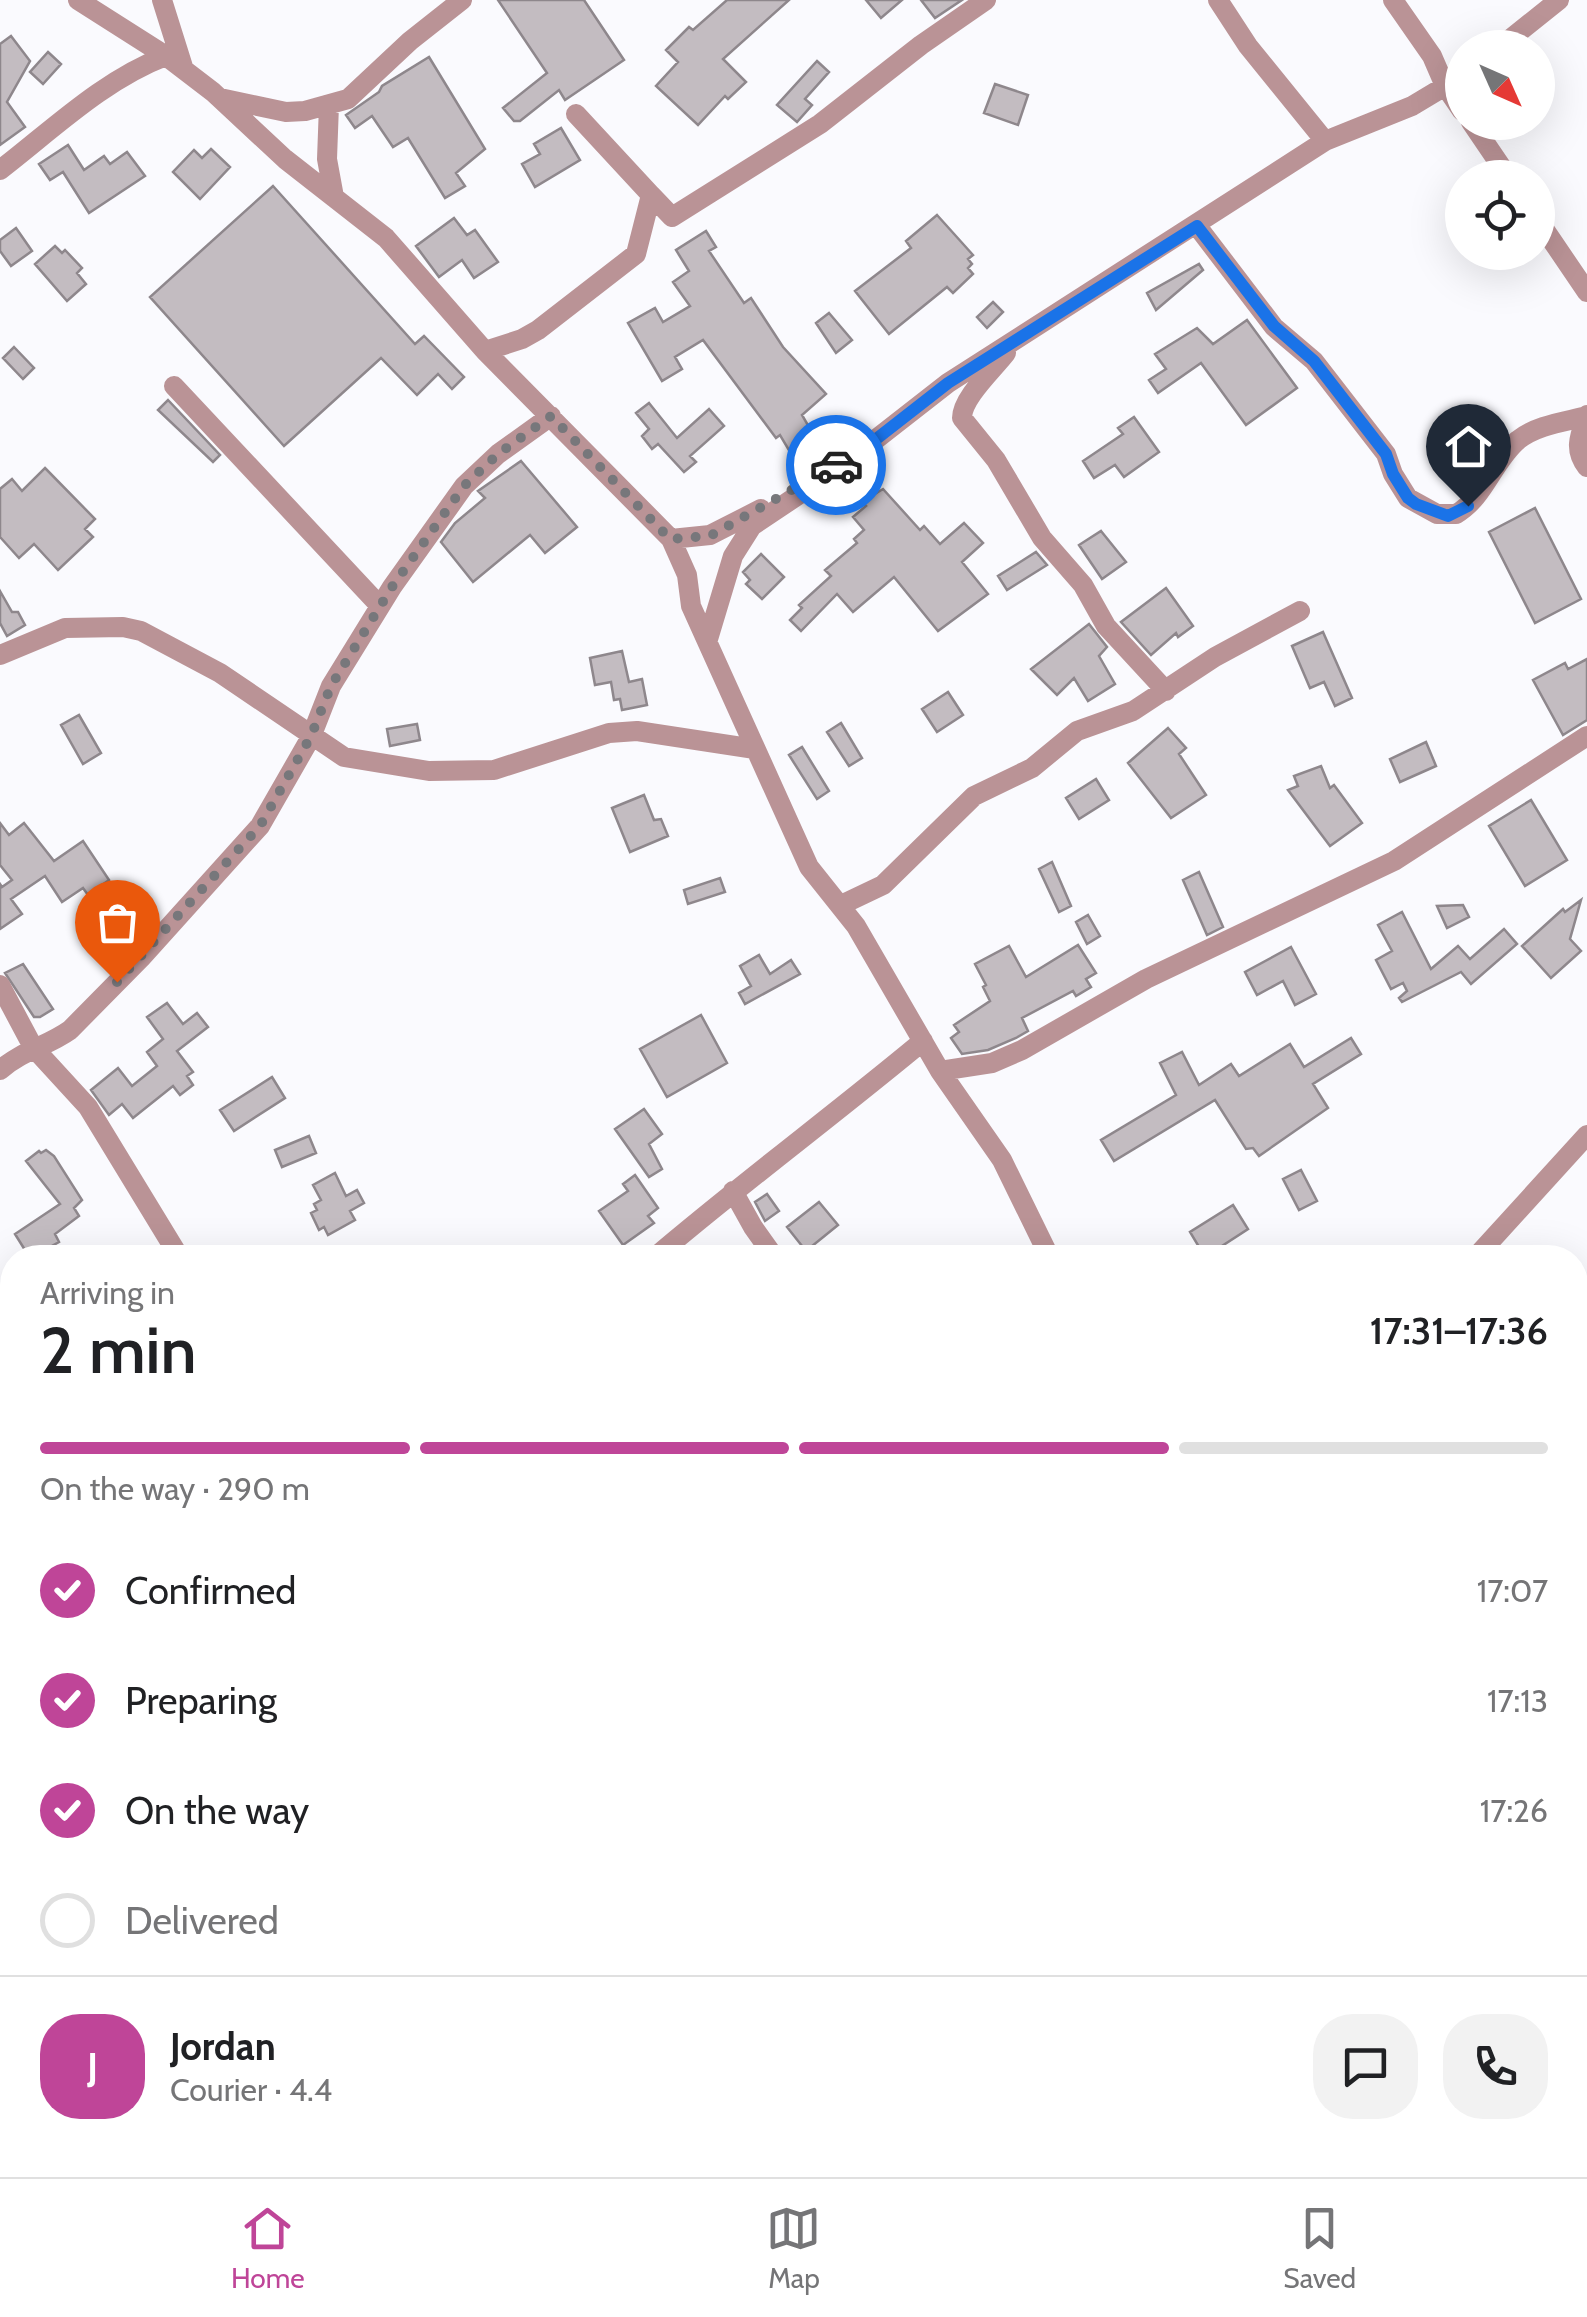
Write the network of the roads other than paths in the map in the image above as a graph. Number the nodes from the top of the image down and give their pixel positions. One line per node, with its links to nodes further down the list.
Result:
1 (78, 0): 9 (street)
2 (162, 0): 10 (street)
3 (462, 0): 14 (street)
4 (986, 0): 18 (street)
5 (1218, 0): 16 (street)
6 (1393, 0): 11 (street)
7 (1559, 0): 8 (street)
8 (1522, 30)
9 (166, 56): 10 (street); 17 (street)
10 (184, 70): 13 (street)
11 (1445, 71)
12 (1445, 86): 16 (street)
13 (220, 98): 14 (street); 19 (street)
14 (329, 105): 19 (street)
15 (576, 114): 18 (street)
16 (1325, 141): 20 (street)
17 (0, 170)
18 (651, 195): 24 (street)
19 (334, 197): 24 (street)
20 (1197, 226): 23 (street); 27 (street)
21 (1555, 245): 22 (street)
22 (1587, 292)
23 (1014, 341): 28 (street); 35 (street)
24 (484, 351): 26 (street)
25 (174, 386): 31 (street)
26 (551, 416): 30 (street); 31 (street)
27 (1587, 416): 29 (street)
28 (866, 447): 30 (street); 33 (street)
29 (1587, 467)
30 (670, 539): 33 (street)
31 (380, 606): 36 (street)
32 (1300, 611): 35 (street)
33 (708, 639): 38 (street)
34 (0, 655): 36 (street)
35 (1166, 690): 39 (street)
36 (311, 736): 38 (street); 42 (street)
37 (1587, 736): 44 (street)
38 (755, 749): 39 (street)
39 (841, 905): 41 (street)
40 (0, 985): 42 (street)
41 (922, 1041): 44 (street); 46 (street)
42 (33, 1047): 43 (street); 47 (street)
43 (0, 1070)
44 (940, 1071): 50 (street)
45 (1587, 1135): 51 (street)
46 (733, 1191): 48 (street); 49 (street)
47 (172, 1245)
48 (669, 1245)
49 (765, 1245)
50 (1044, 1245)
51 (1490, 1245)

